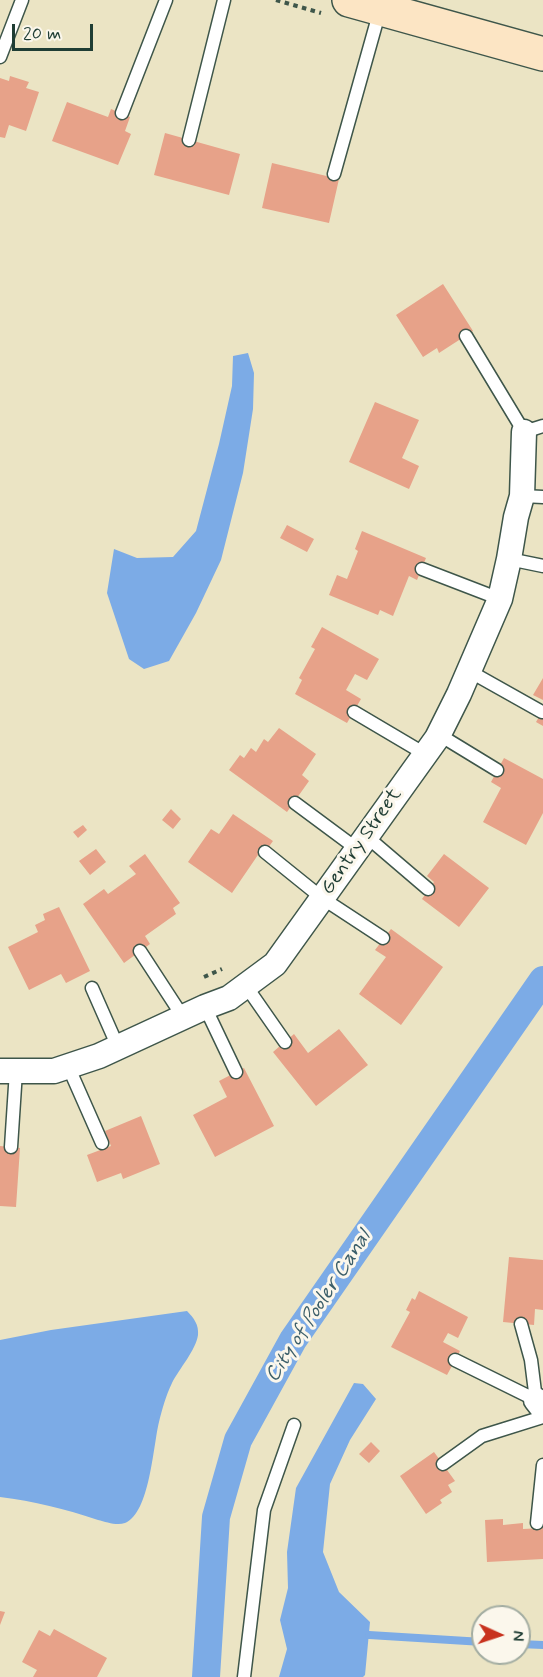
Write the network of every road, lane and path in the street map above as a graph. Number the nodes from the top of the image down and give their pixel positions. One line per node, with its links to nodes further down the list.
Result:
1 (22, 0): 7 (lane)
2 (166, 0): 8 (lane)
3 (224, 0): 9 (lane)
4 (349, 0): 5 (street)
5 (381, 9): 6 (street); 10 (lane)
6 (543, 54)
7 (0, 57)
8 (122, 113)
9 (189, 140)
10 (334, 174)
11 (466, 336): 12 (lane)
12 (533, 429): 13 (street, Gentry Street)
13 (532, 496): 14 (street, Gentry Street)
14 (509, 559): 15 (lane); 17 (street, Gentry Street)
15 (543, 566)
16 (422, 569): 17 (lane)
17 (500, 599): 18 (street, Gentry Street)
18 (469, 671): 20 (lane); 21 (street, Gentry Street)
19 (354, 712): 21 (lane)
20 (542, 712)
21 (432, 744): 22 (lane); 24 (street, Gentry Street)
22 (497, 770)
23 (295, 803): 24 (lane)
24 (361, 843): 26 (lane); 27 (street, Gentry Street)
25 (265, 852): 27 (lane)
26 (429, 889)
27 (322, 898): 28 (lane); 31 (street, Gentry Street)
28 (383, 938)
29 (140, 951): 33 (lane)
30 (226, 968): 33 (path)
31 (246, 986): 34 (street, Gentry Street); 36 (lane)
32 (92, 988): 37 (lane)
33 (169, 994): 35 (lane)
34 (205, 1007): 35 (street, Gentry Street); 40 (lane)
35 (183, 1017): 37 (street, Gentry Street)
36 (285, 1042)
37 (118, 1047): 38 (street, Gentry Street)
38 (68, 1066): 39 (street, Gentry Street); 41 (lane)
39 (8, 1071): 42 (lane)
40 (236, 1072)
41 (102, 1143)
42 (11, 1147)
43 (521, 1324): 45 (lane)
44 (455, 1360): 45 (lane)
45 (540, 1409): 47 (lane)
46 (294, 1425): 50 (lane)
47 (443, 1464)
48 (543, 1465): 49 (lane)
49 (537, 1523)
50 (244, 1677)

